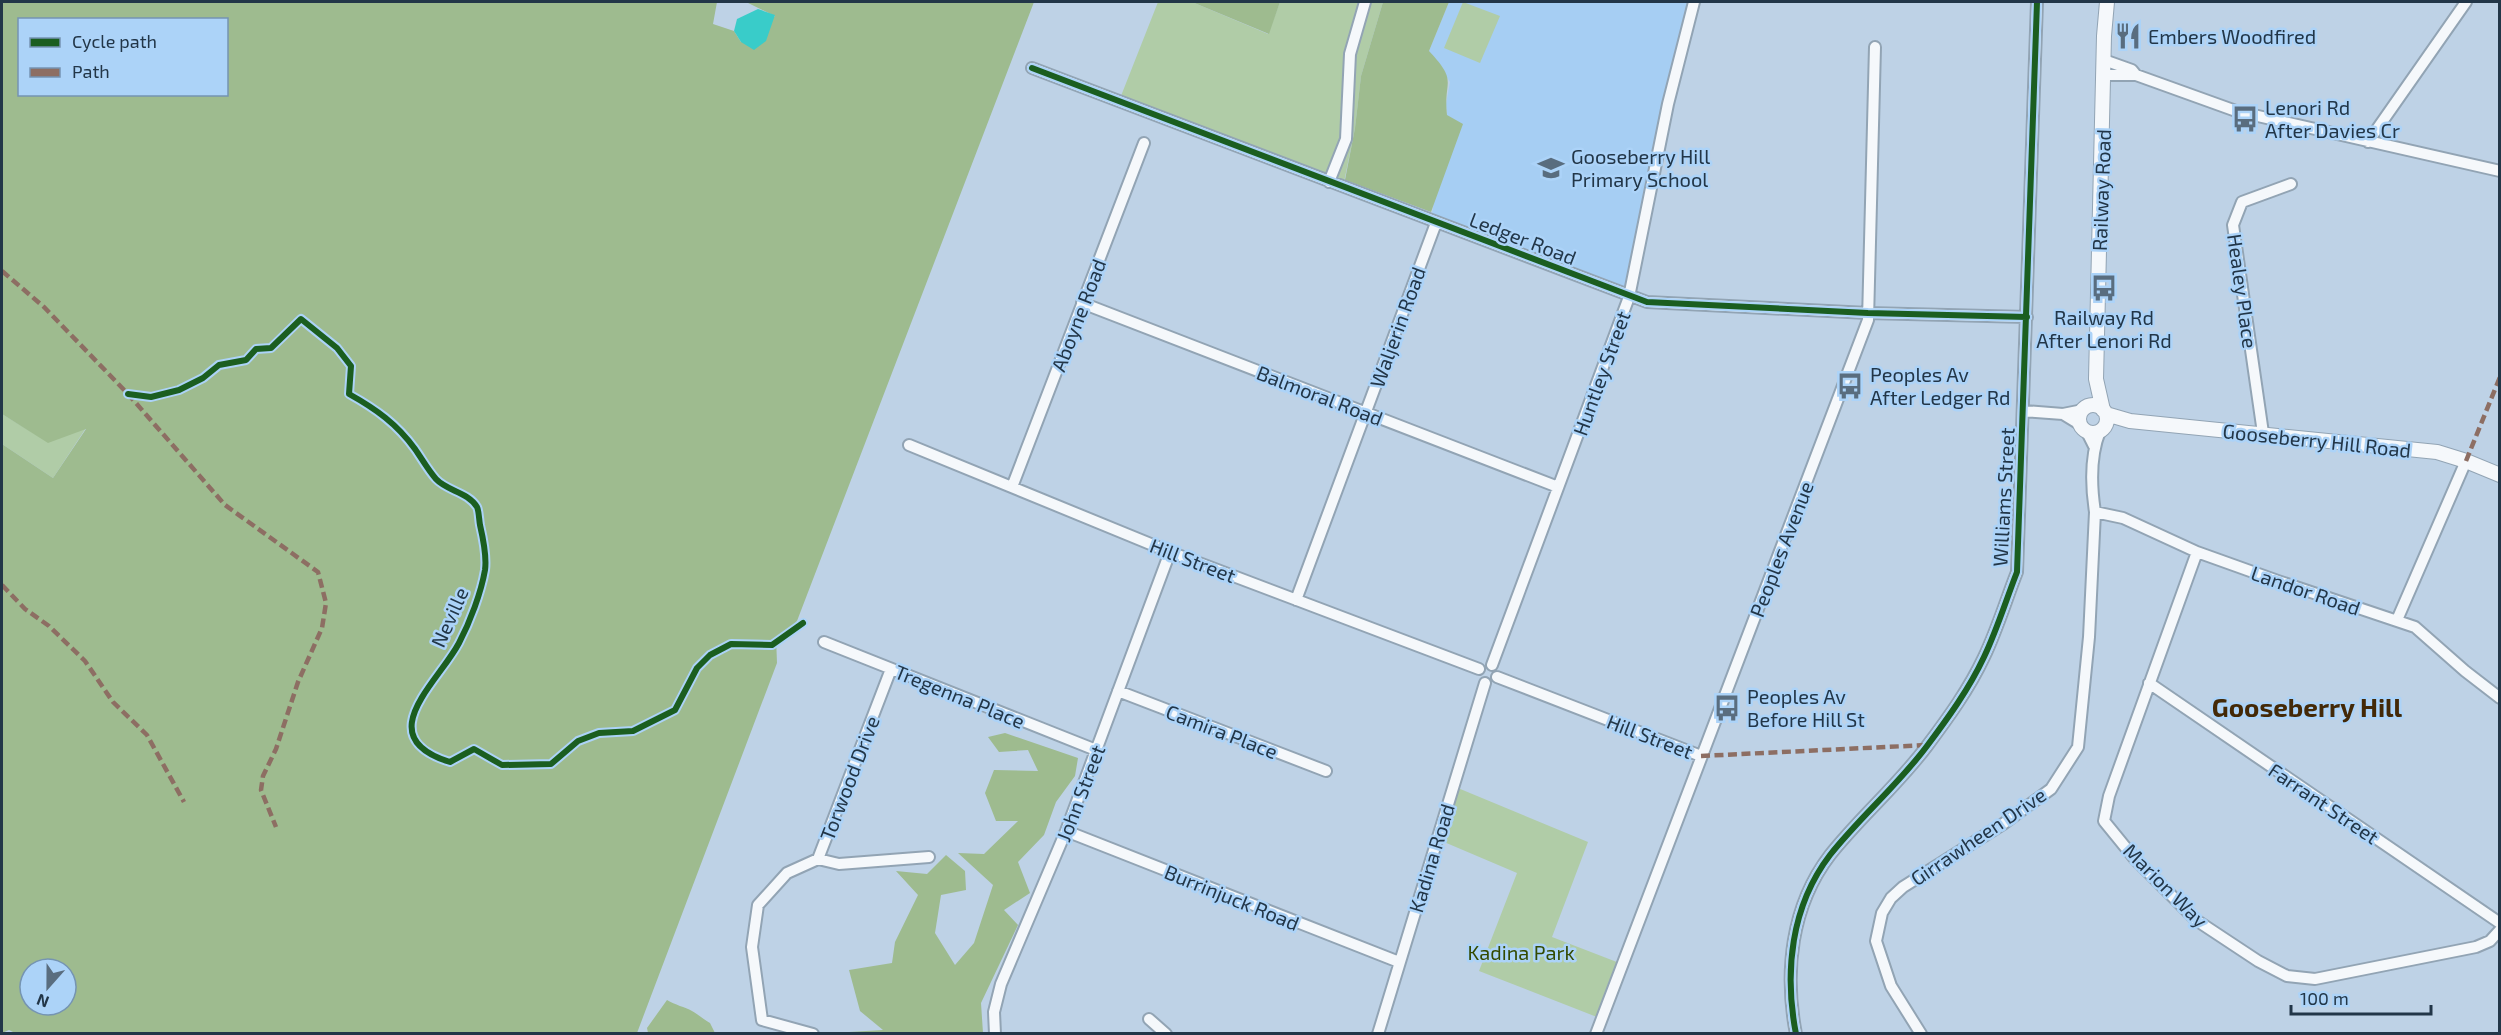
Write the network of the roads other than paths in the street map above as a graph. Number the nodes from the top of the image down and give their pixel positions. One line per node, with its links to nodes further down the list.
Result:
1 (1365, 2): 14 (street)
2 (1694, 2): 17 (street, Huntley Street)
3 (2037, 2): 20 (street, Williams Street)
4 (2107, 2): 7 (street, Railway Road)
5 (2466, 2): 11 (street)
6 (1875, 47): 19 (street, Peoples Avenue)
7 (2104, 60): 9 (street, Railway Road); 10 (street)
8 (1032, 68): 14 (street, Ledger Road)
9 (2104, 75): 10 (street); 21 (street, Railway Road)
10 (2136, 75): 11 (street)
11 (2368, 142): 13 (street)
12 (1144, 143): 18 (street, Aboyne Road)
13 (2499, 171)
14 (1329, 182): 16 (street, Ledger Road)
15 (2291, 184): 29 (street, Healey Place)
16 (1436, 223): 17 (street, Ledger Road); 24 (street, Waljerin Road)
17 (1629, 297): 19 (street, Ledger Road); 34 (street, Huntley Street)
18 (1083, 303): 24 (street, Balmoral Road); 33 (street, Aboyne Road)
19 (1868, 313): 20 (street, Ledger Road); 50 (street, Peoples Avenue)
20 (2027, 317): 23 (street, Williams Street)
21 (2096, 379): 22 (street, Railway Road); 25 (street, Railway Road)
22 (2086, 408): 25 (street); 26 (street); 28 (street)
23 (2024, 411): 26 (street); 64 (street, Williams Street)
24 (1365, 412): 34 (street, Balmoral Road); 38 (street, Waljerin Road)
25 (2104, 412): 27 (street, Gooseberry Hill Road); 28 (street)
26 (2063, 414): 28 (street)
27 (2130, 421): 28 (street, Gooseberry Hill Road); 29 (street, Gooseberry Hill Road)
28 (2092, 429): 35 (street, Girrawheen Drive)
29 (2263, 433): 31 (street, Gooseberry Hill Road)
30 (909, 446): 33 (street, Hill Street)
31 (2466, 461): 32 (street, Gooseberry Hill Road); 39 (street)
32 (2499, 475)
33 (1012, 487): 36 (street, Hill Street)
34 (1558, 488): 41 (street, Huntley Street)
35 (2095, 512): 37 (street, Landor Road); 65 (street, Girrawheen Drive)
36 (1170, 552): 38 (street, Hill Street); 47 (street, John Street)
37 (2198, 552): 39 (street, Landor Road); 46 (street, Marion Way)
38 (1296, 600): 43 (street, Hill Street)
39 (2397, 620): 48 (street, Landor Road)
40 (824, 642): 42 (street, Tregenna Place)
41 (1492, 665): 43 (street); 44 (street)
42 (891, 669): 49 (street, Tregenna Place); 54 (street, Torwood Drive)
43 (1479, 669): 45 (street)
44 (1497, 677): 45 (street); 50 (street, Hill Street)
45 (1485, 683): 57 (street, Kadina Road)
46 (2149, 683): 55 (street, Farrant Street); 56 (street, Marion Way)
47 (1118, 691): 49 (street, John Street); 51 (street, Camira Place)
48 (2499, 698)
49 (1096, 750): 52 (street, John Street)
50 (1701, 756): 63 (street, Peoples Avenue)
51 (1326, 771)
52 (1066, 831): 57 (street, Burrinjuck Road); 60 (street, John Street)
53 (929, 857): 54 (street)
54 (818, 859): 59 (street, Torwood Drive)
55 (2499, 923)
56 (2499, 930)
57 (1399, 962): 62 (street, Kadina Road)
58 (1149, 1019): 61 (street)
59 (813, 1034)
60 (995, 1034)
61 (1166, 1034)
62 (1378, 1034)
63 (1596, 1034)
64 (1796, 1034)
65 (1921, 1034)

